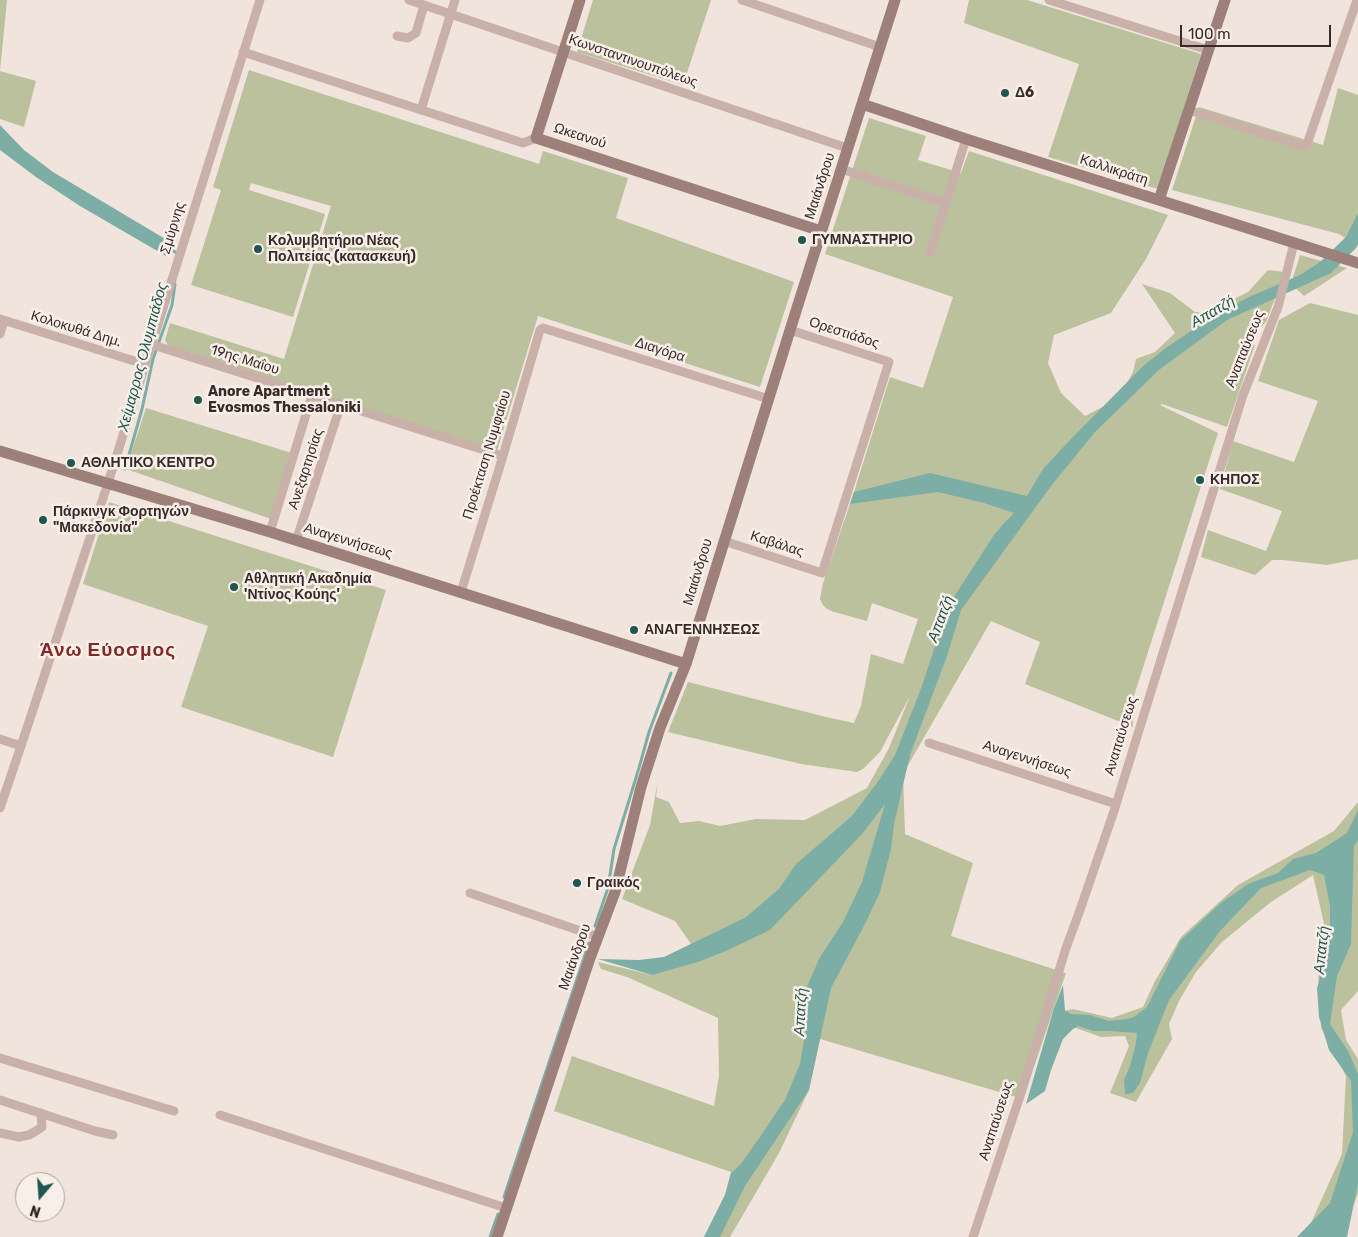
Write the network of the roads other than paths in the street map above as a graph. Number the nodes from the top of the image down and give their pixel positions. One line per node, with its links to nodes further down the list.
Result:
1 (260, 0): 15 (street, Σμύρνης)
2 (409, 0): 10 (street, Κωνσταντινουπόλεως)
3 (455, 0): 11 (street)
4 (580, 0): 16 (street)
5 (742, 0): 13 (street)
6 (895, 0): 13 (street, Μαιάνδρου)
7 (1049, 0): 14 (street)
8 (1225, 0): 14 (street)
9 (1357, 0): 19 (street)
10 (424, 5): 11 (street, Κωνσταντινουπόλεως); 12 (street)
11 (451, 15): 16 (street, Κωνσταντινουπόλεως); 18 (street)
12 (397, 36)
13 (880, 47): 17 (street, Μαιάνδρου)
14 (1208, 50): 19 (street)
15 (243, 52): 18 (street, Ωκεανού); 34 (street, Σμύρνης)
16 (563, 52): 20 (street); 22 (street, Κωνσταντινουπόλεως)
17 (862, 104): 21 (street, Καλλικράτη); 22 (street, Μαιάνδρου)
18 (421, 110): 20 (street, Ωκεανού)
19 (1189, 110): 24 (street)
20 (536, 138): 26 (street, Ωκεανού)
21 (966, 139): 24 (street, Καλλικράτη); 25 (street)
22 (848, 148): 23 (street, Μαιάνδρου)
23 (840, 169): 25 (street); 26 (street, Μαιάνδρου)
24 (1159, 200): 27 (street, Καλλικράτη)
25 (946, 201): 28 (street)
26 (821, 230): 32 (street, Μαιάνδρου)
27 (1294, 243): 29 (street, Καλλικράτη); 51 (street, Αναπαύσεως)
28 (930, 253)
29 (1358, 263)
30 (2, 320): 33 (street); 35 (street, Κολοκυθά Δημ.)
31 (543, 328): 37 (street, Διαγόρα); 40 (street, Προέκταση Νυμφαίου)
32 (790, 330): 37 (street, Μαιάνδρου); 45 (street, Ορεστιάδος)
33 (0, 334)
34 (150, 344): 35 (street, Σμύρνης); 36 (street, 19ης Μαΐου)
35 (144, 364): 41 (street, Σμύρνης)
36 (312, 395): 38 (street, 19ης Μαΐου); 42 (street, Ανεξαρτησίας)
37 (768, 399): 44 (street, Μαιάνδρου)
38 (341, 404): 40 (street, 19ης Μαΐου); 43 (street, Ανεξαρτησίας)
39 (0, 451): 41 (street, Αναγεννήσεως)
40 (503, 456): 46 (street, Προέκταση Νυμφαίου)
41 (108, 483): 42 (street, Αναγεννήσεως); 50 (street, Σμύρνης)
42 (270, 532): 43 (street, Αναγεννήσεως)
43 (296, 541): 46 (street, Αναγεννήσεως)
44 (724, 541): 45 (street, Καβάλας); 47 (street, Μαιάνδρου)
45 (822, 573)
46 (461, 592): 47 (street, Αναγεννήσεως)
47 (686, 664): 54 (street, Μαιάνδρου)
48 (0, 739): 50 (street)
49 (929, 743): 51 (street, Αναγεννήσεως)
50 (22, 746): 52 (street, Σμύρνης)
51 (1116, 804): 64 (street, Αναπαύσεως)
52 (0, 808)
53 (470, 893): 54 (street)
54 (598, 937): 62 (street, Μαιάνδρου)
55 (0, 1058): 57 (street)
56 (0, 1100): 58 (street)
57 (174, 1111)
58 (41, 1113): 60 (street); 61 (street)
59 (220, 1115): 62 (street)
60 (0, 1133)
61 (113, 1135)
62 (506, 1208): 63 (street, Μαιάνδρου)
63 (497, 1237)
64 (973, 1237)

